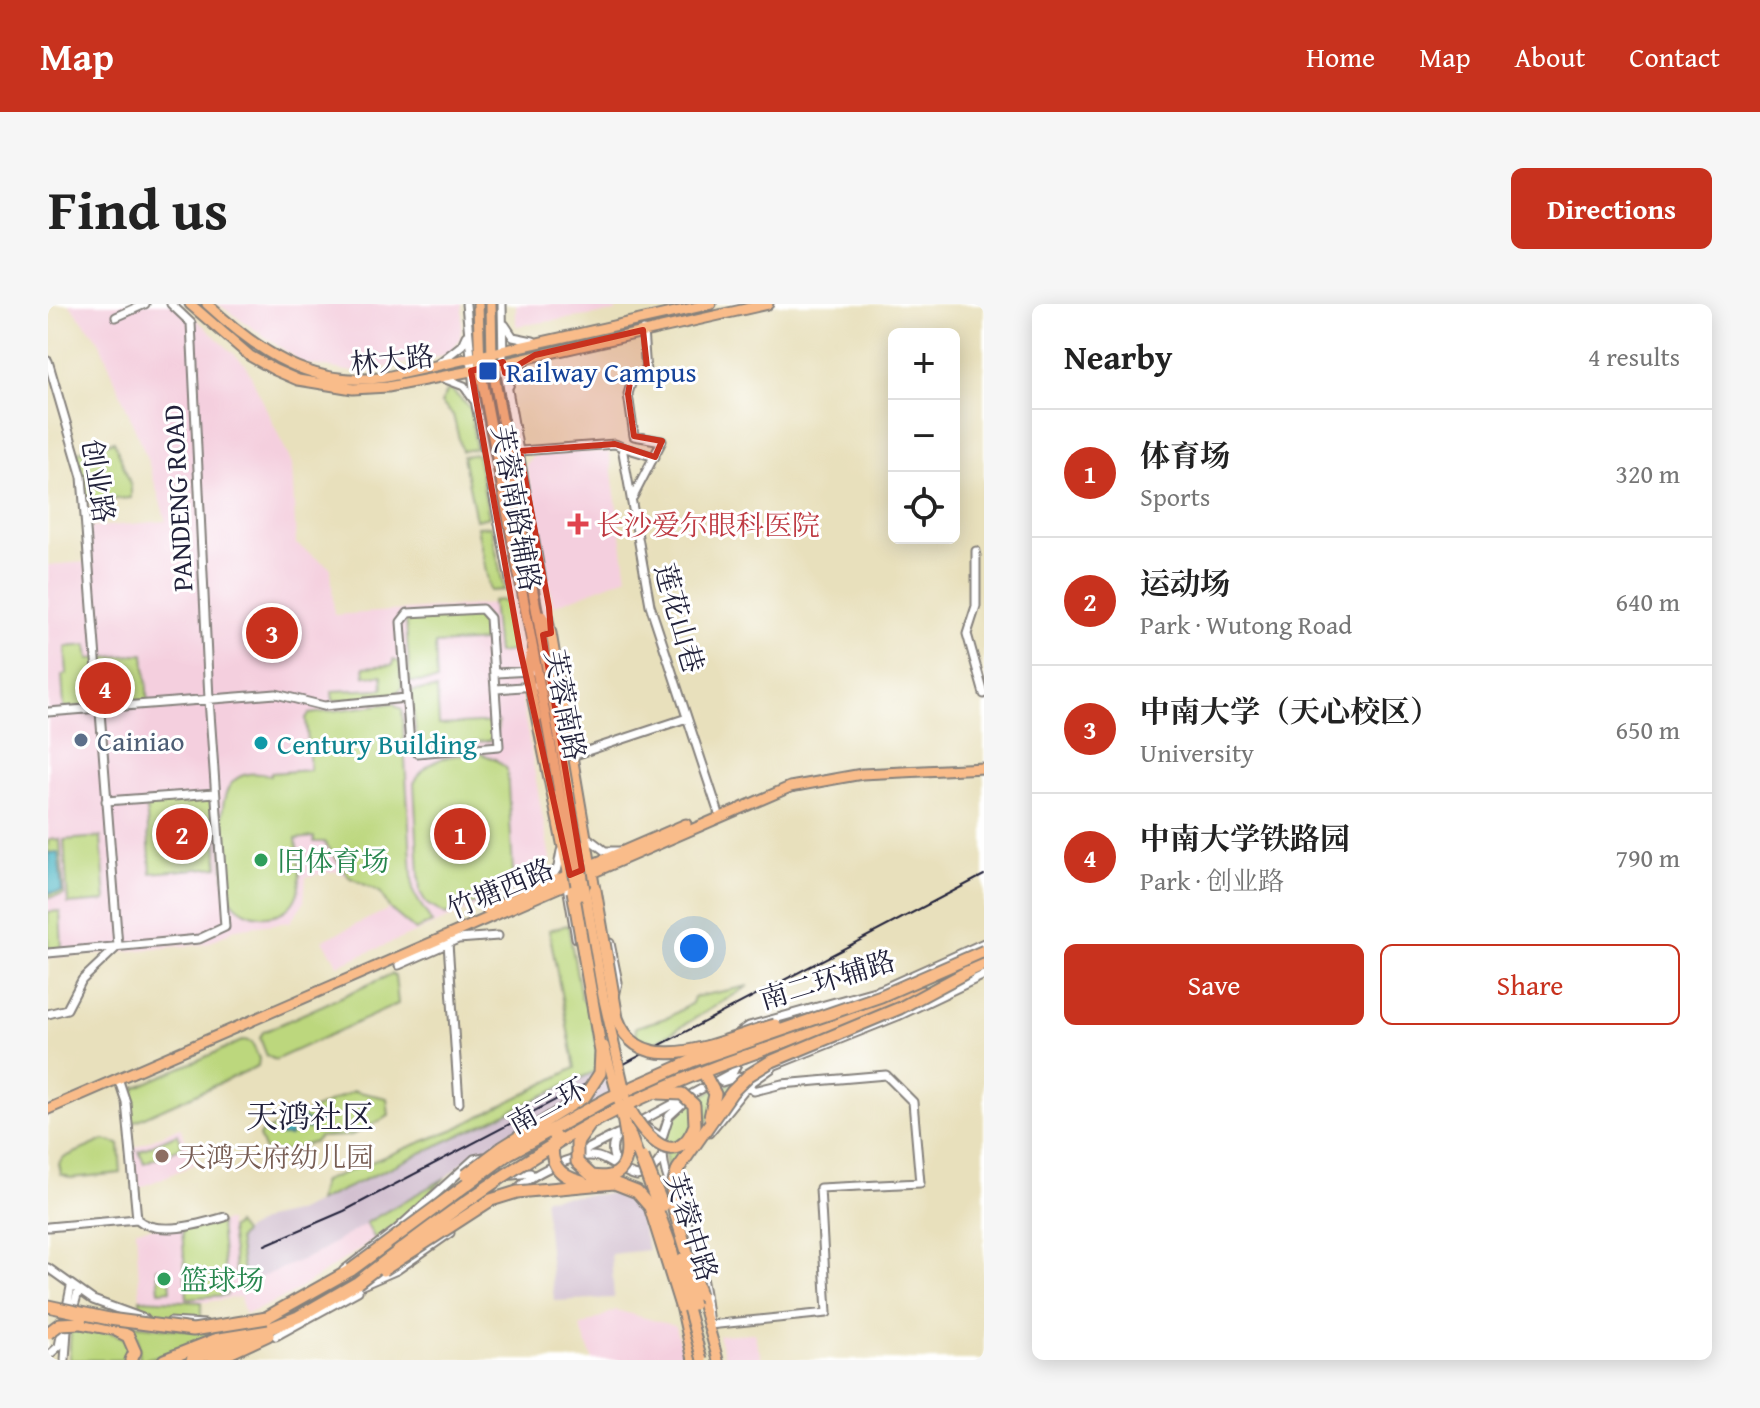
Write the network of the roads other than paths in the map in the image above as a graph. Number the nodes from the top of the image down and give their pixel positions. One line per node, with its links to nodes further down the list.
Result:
1 (145, 304): 12 (street)
2 (171, 304): 42 (street, PANDENG ROAD)
3 (190, 304): 25 (main road, 林大路)
4 (207, 304): 23 (main road)
5 (466, 304): 15 (street)
6 (478, 304): 20 (main road, 芙蓉南路)
7 (491, 304): 18 (main road, 芙蓉南路)
8 (502, 304): 13 (street, 芙蓉南路辅路)
9 (711, 304): 16 (main road)
10 (768, 304): 11 (main road, 林大路)
11 (741, 307): 14 (main road, 林大路)
12 (116, 317)
13 (502, 317): 16 (street); 17 (street, 芙蓉南路辅路)
14 (643, 330): 19 (main road, 林大路); 30 (street)
15 (467, 334): 20 (street); 23 (street)
16 (535, 341): 17 (main road)
17 (503, 349): 18 (main road); 22 (street, 芙蓉南路辅路)
18 (491, 351): 20 (main road); 22 (main road, 芙蓉南路)
19 (535, 355): 22 (main road, 林大路); 26 (street)
20 (474, 357): 23 (main road); 24 (main road, 芙蓉南路)
21 (48, 361): 43 (street, 创业路)
22 (498, 363): 24 (main road, 林大路); 26 (street, 芙蓉南路辅路); 32 (main road, 芙蓉南路)
23 (434, 366)
24 (475, 370): 25 (main road, 林大路); 27 (street, 芙蓉南路辅路); 36 (main road, 芙蓉南路)
25 (436, 377): 27 (street)
26 (509, 392): 29 (street, 芙蓉南路辅路)
27 (475, 403): 36 (street, 芙蓉南路辅路)
28 (622, 447): 29 (street); 30 (street); 31 (street, 莲花山巷)
29 (520, 448): 32 (street); 35 (street, 芙蓉南路辅路)
30 (655, 457): 31 (street)
31 (633, 497): 45 (street, 莲花山巷)
32 (518, 504): 34 (main road, 芙蓉南路)
33 (976, 551): 40 (street)
34 (537, 606): 35 (main road); 46 (main road, 芙蓉南路)
35 (551, 633): 47 (main road)
36 (532, 671): 37 (street); 38 (main road)
37 (496, 673): 39 (street); 41 (street)
38 (535, 686): 39 (street); 46 (main road, 芙蓉南路); 53 (main road)
39 (497, 689): 41 (street)
40 (984, 694)
41 (406, 698): 42 (street)
42 (209, 699): 43 (street); 49 (street, PANDENG ROAD)
43 (100, 708): 44 (street); 50 (street, 创业路)
44 (48, 712)
45 (687, 718): 47 (street); 51 (street, 莲花山巷)
46 (551, 719): 79 (main road, 芙蓉南路, bridge)
47 (572, 756): 52 (main road)
48 (984, 766): 51 (main road, 竹塘西路); 55 (main road, 竹塘西路)
49 (215, 793): 50 (street); 61 (street, PANDENG ROAD)
50 (106, 801): 61 (street, 创业路)
51 (718, 811): 54 (main road, 竹塘西路)
52 (588, 838): 54 (street); 55 (main road)
53 (560, 849): 56 (main road); 57 (street)
54 (626, 850): 55 (main road, 竹塘西路)
55 (592, 871): 56 (main road, 竹塘西路); 68 (highway, bridge); 70 (street); 70 (street)
56 (569, 882): 57 (main road, 竹塘西路); 70 (street); 94 (highway, bridge)
57 (547, 889): 74 (main road, 竹塘西路); 78 (main road, 竹塘西路)
58 (498, 936): 59 (street)
59 (448, 943): 65 (street); 77 (street)
60 (984, 943): 82 (street, 南二环辅路)
61 (118, 946): 63 (street); 69 (street)
62 (984, 951): 68 (highway, 南二环, bridge)
63 (48, 953)
64 (984, 964): 66 (highway, 南二环)
65 (399, 965)
66 (967, 972): 76 (highway, 南二环, bridge); 84 (highway, bridge)
67 (984, 975): 72 (street, 南二环辅路)
68 (841, 1010): 73 (highway, 南二环, bridge)
69 (48, 1014)
70 (603, 1017): 71 (street)
71 (611, 1058)
72 (778, 1065): 75 (street); 85 (street, 南二环辅路)
73 (669, 1071): 80 (highway, 南二环, bridge); 84 (highway, bridge)
74 (118, 1078): 78 (main road, 竹塘西路); 93 (street)
75 (748, 1085): 88 (street); 106 (street)
76 (644, 1096): 79 (highway, bridge); 81 (highway, 南二环, bridge)
77 (459, 1103)
78 (48, 1106)
79 (627, 1113): 81 (highway, bridge); 82 (street); 83 (street); 118 (main road, 芙蓉中路, bridge); 119 (main road, 芙蓉中路, bridge)
80 (574, 1116): 89 (highway, bridge); 94 (highway, 南二环, bridge)
81 (600, 1117): 98 (highway, 南二环, bridge)
82 (636, 1125): 83 (street); 85 (street)
83 (623, 1129): 87 (street); 96 (street)
84 (704, 1132): 100 (highway, bridge)
85 (661, 1141): 86 (street)
86 (663, 1153): 87 (street); 88 (street)
87 (620, 1169): 91 (street); 98 (street)
88 (666, 1180): 90 (street)
89 (600, 1184): 98 (highway, bridge); 102 (highway, bridge)
90 (678, 1201): 91 (street); 106 (street)
91 (648, 1215): 107 (street)
92 (225, 1217): 93 (street)
93 (137, 1219): 95 (street)
94 (415, 1224): 96 (highway, 南二环, bridge)
95 (48, 1227)
96 (351, 1266): 104 (highway, 南二环); 105 (street)
97 (48, 1268): 99 (street)
98 (363, 1284): 103 (highway, 南二环); 109 (street)
99 (75, 1289): 105 (street); 110 (street)
100 (700, 1295): 106 (main road)
101 (48, 1306): 104 (highway, bridge)
102 (681, 1306): 107 (main road)
103 (298, 1317): 109 (street); 112 (highway); 115 (highway, 南二环)
104 (267, 1318): 105 (street); 114 (highway, 南二环)
105 (243, 1320)
106 (709, 1325): 120 (main road)
107 (684, 1329): 117 (main road)
108 (48, 1333): 113 (highway, bridge)
109 (276, 1336): 112 (street)
110 (61, 1355): 111 (street)
111 (48, 1356)
112 (230, 1356): 116 (highway)
113 (131, 1360)
114 (164, 1360)
115 (192, 1360)
116 (214, 1360)
117 (693, 1360)
118 (702, 1360)
119 (709, 1360)
120 (718, 1360)

